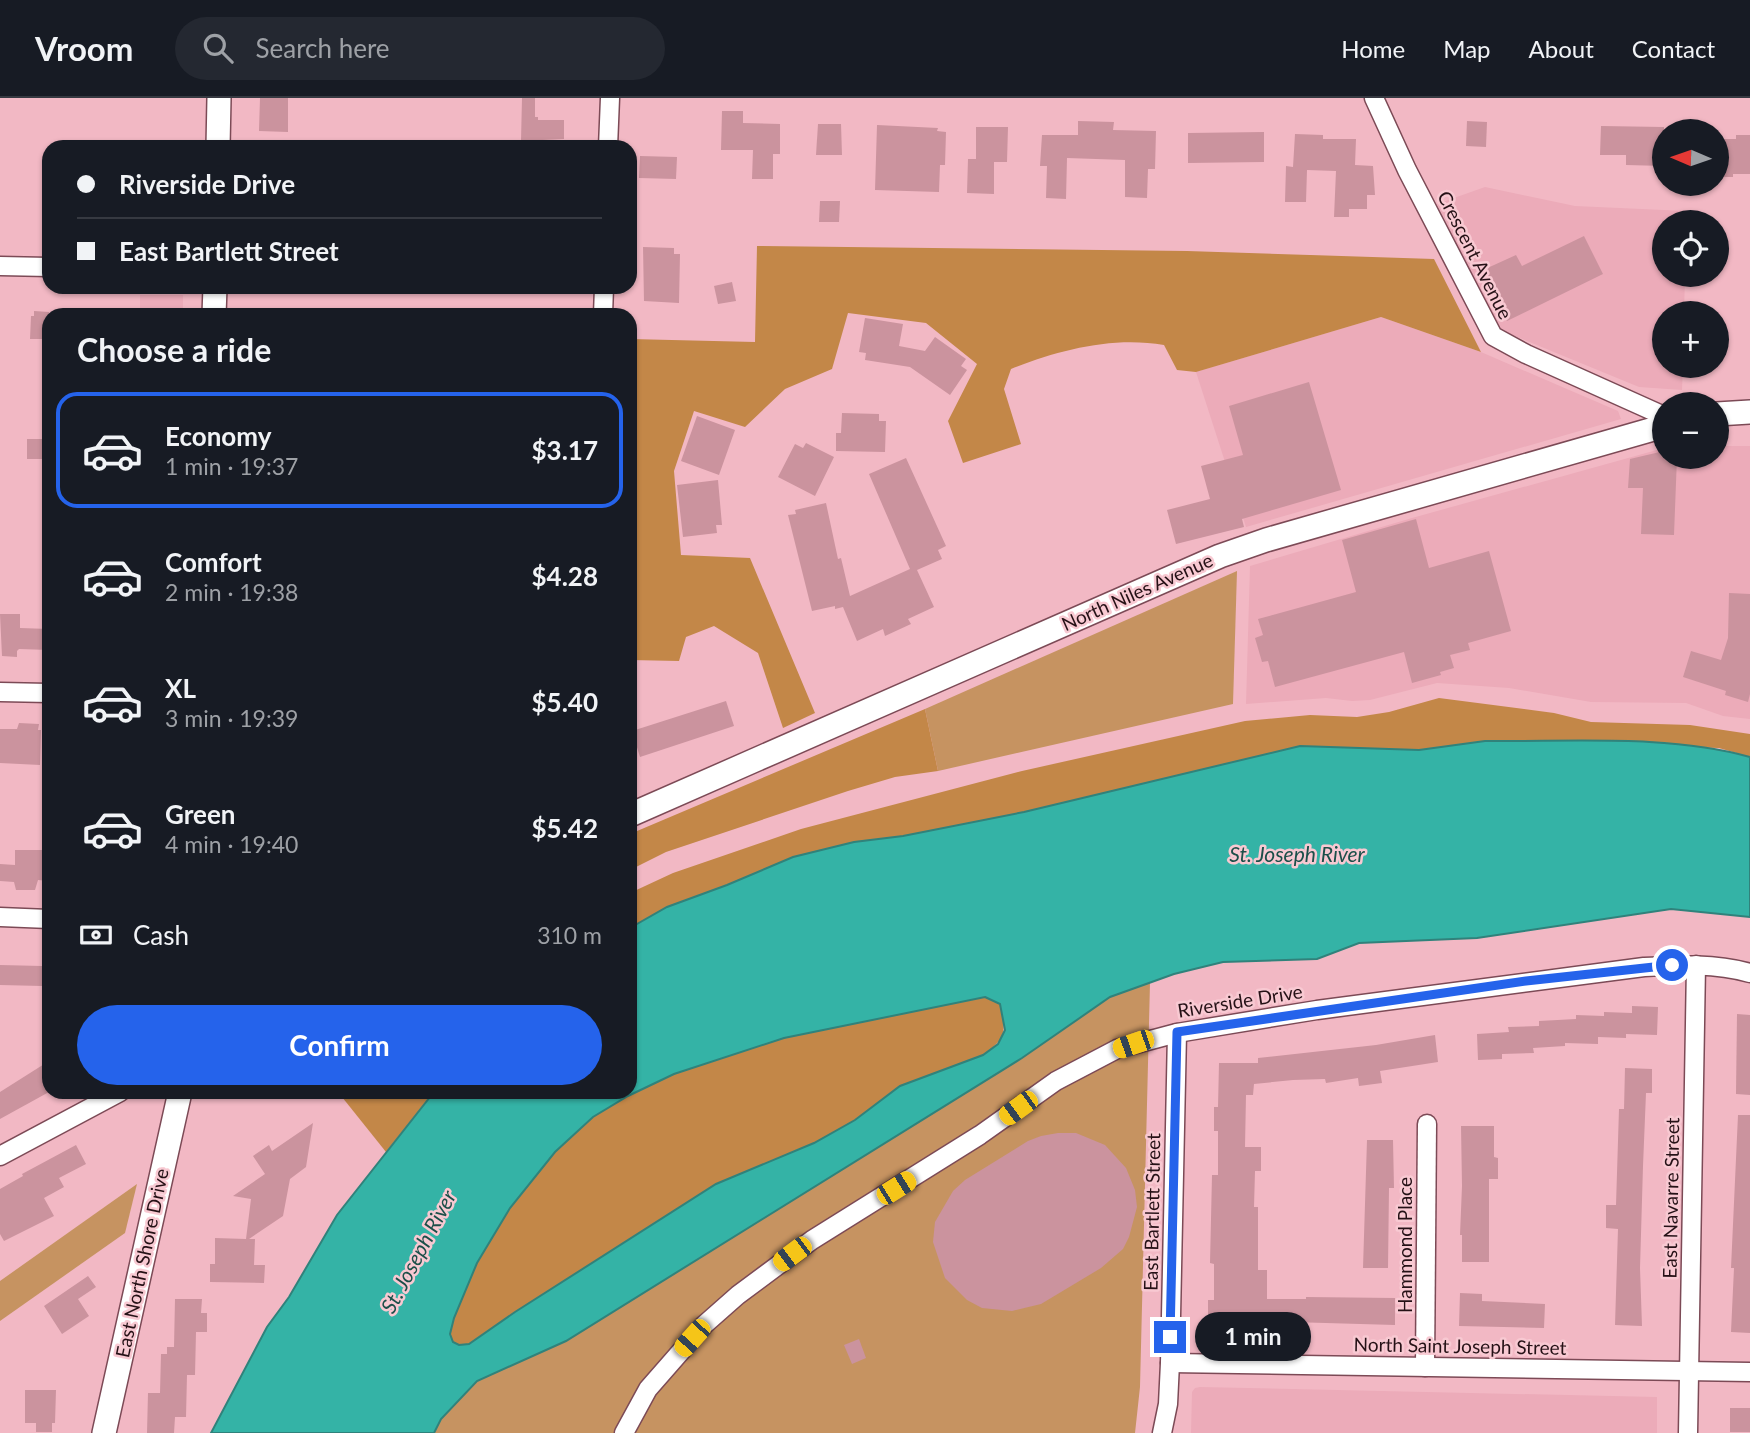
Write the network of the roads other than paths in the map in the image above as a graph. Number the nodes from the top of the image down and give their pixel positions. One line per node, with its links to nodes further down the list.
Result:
1 (219, 98): 4 (street)
2 (610, 98): 5 (street)
3 (1374, 98): 8 (street, Crescent Avenue)
4 (218, 140)
5 (608, 140)
6 (0, 266): 7 (street)
7 (42, 267)
8 (1652, 411)
9 (1750, 412): 10 (street)
10 (1729, 413)
11 (1652, 429): 14 (street, North Niles Avenue)
12 (0, 692): 13 (street)
13 (42, 693)
14 (637, 812)
15 (0, 917): 16 (street)
16 (42, 919)
17 (1696, 965): 18 (street, Riverside Drive); 19 (street, Riverside Drive); 26 (street, East Navarre Street)
18 (1750, 973)
19 (1177, 1032): 24 (street, East Bartlett Street); 29 (street, Riverside Drive)
20 (107, 1099): 23 (street)
21 (178, 1099): 28 (street, East North Shore Drive)
22 (1427, 1124): 25 (street, Hammond Place)
23 (0, 1157)
24 (1170, 1363): 25 (street, North Saint Joseph Street); 30 (street, East Bartlett Street)
25 (1425, 1367): 26 (street, North Saint Joseph Street)
26 (1689, 1371): 27 (street, North Saint Joseph Street); 31 (street, East Navarre Street)
27 (1750, 1372)
28 (104, 1433)
29 (624, 1433)
30 (1162, 1433)
31 (1688, 1433)

